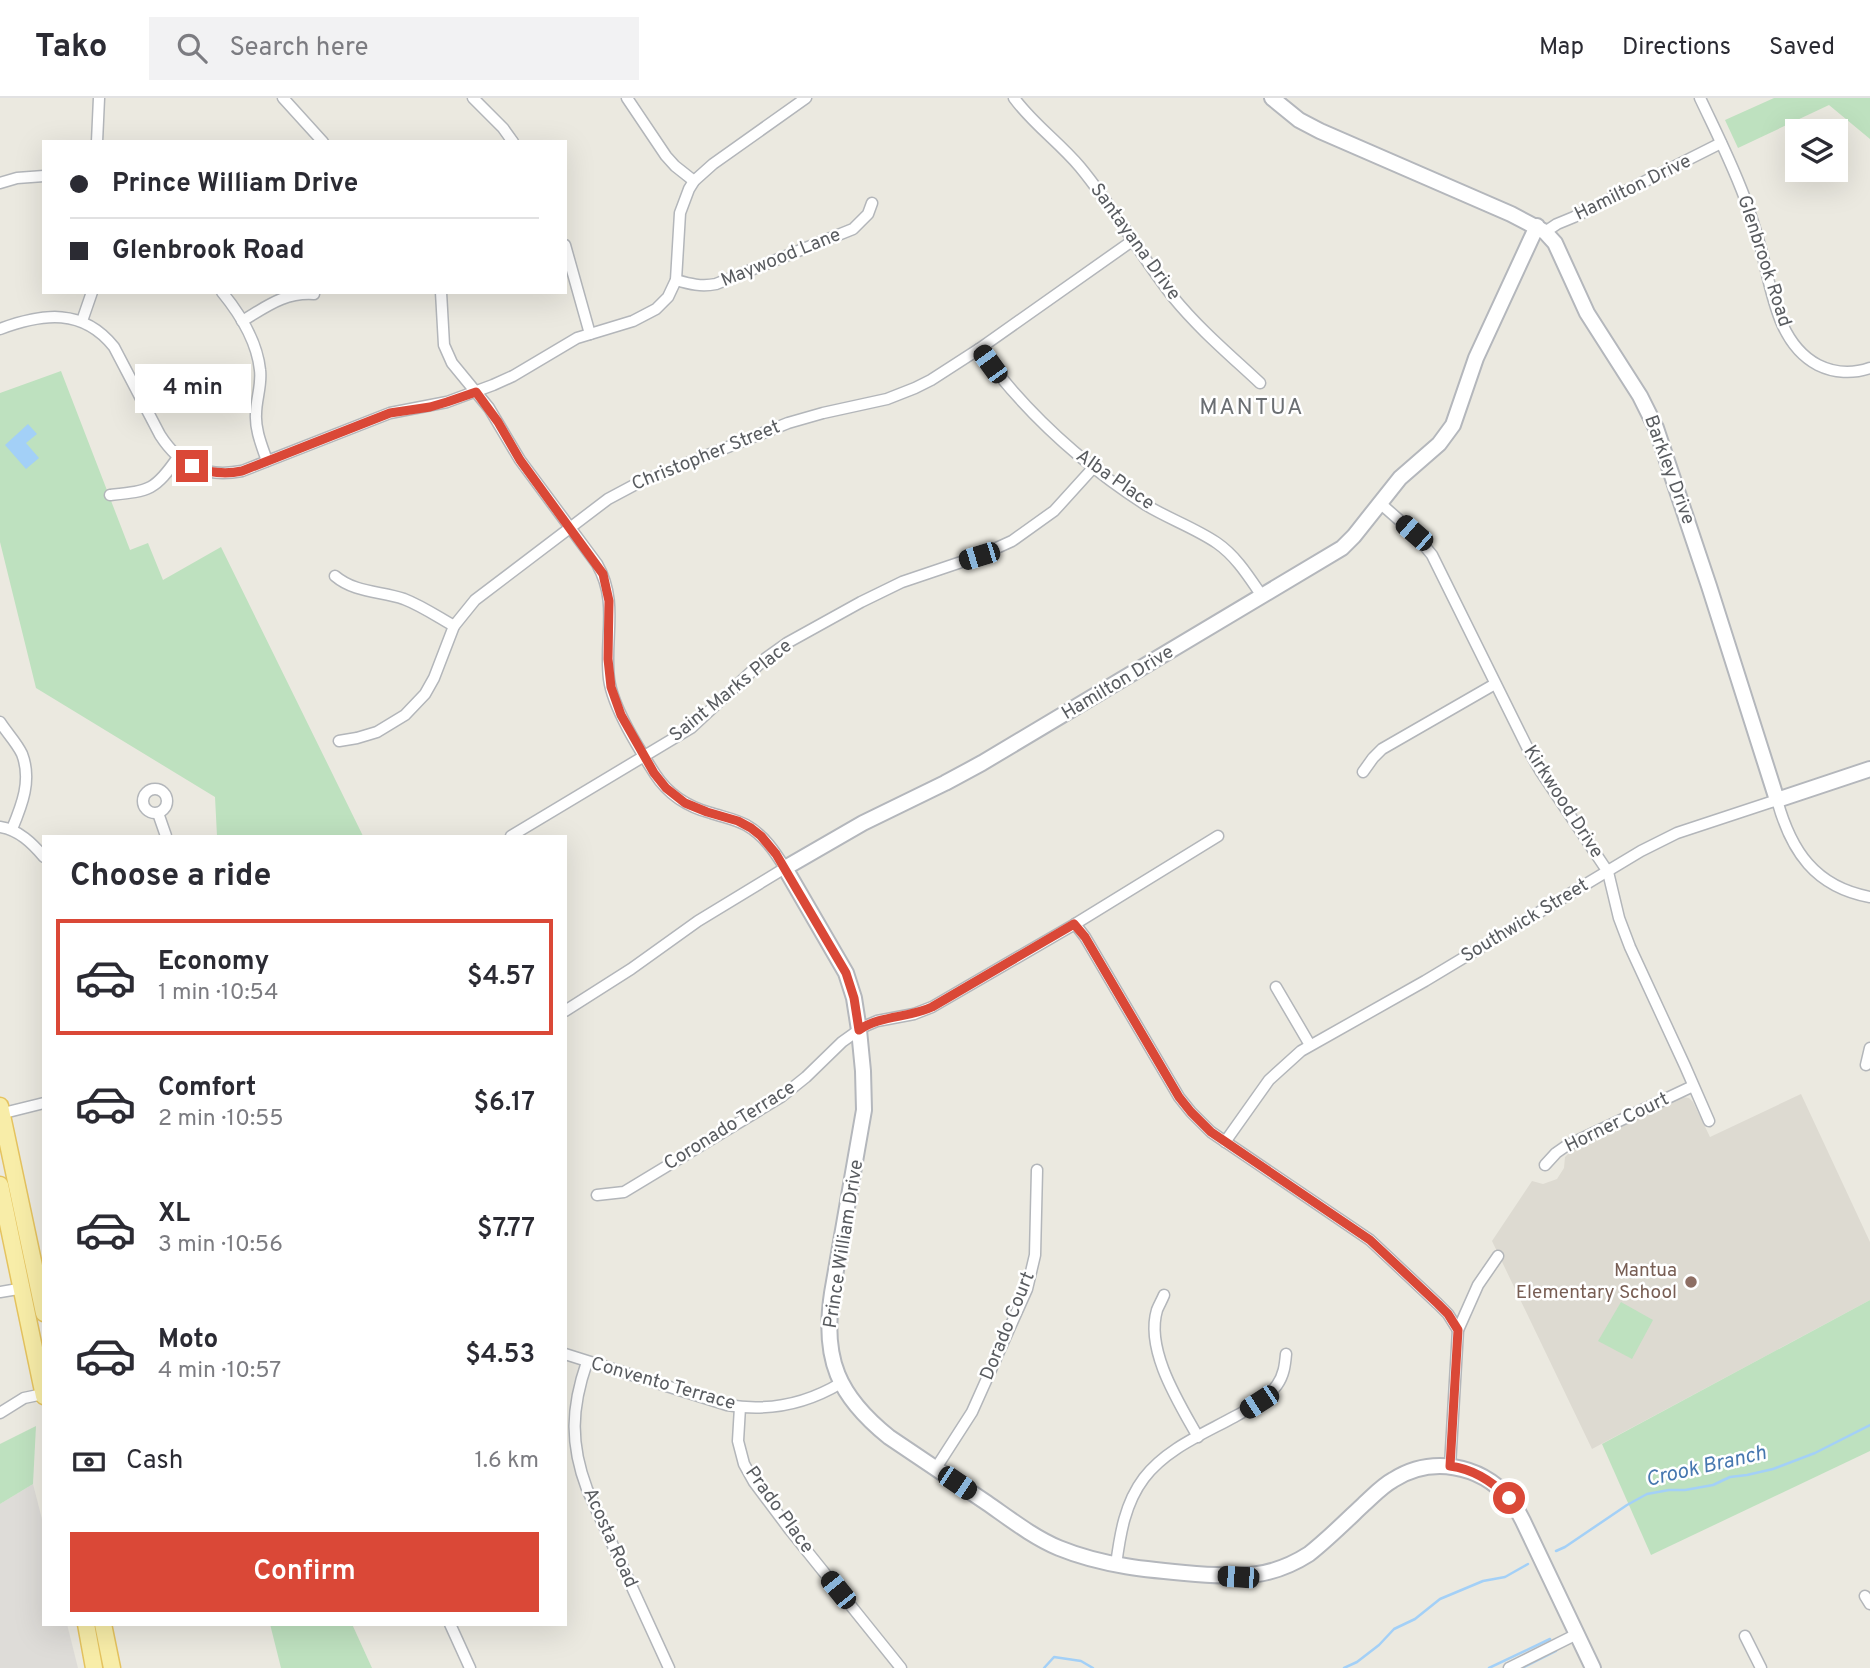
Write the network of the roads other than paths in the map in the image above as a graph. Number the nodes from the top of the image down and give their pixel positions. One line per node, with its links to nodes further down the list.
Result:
1 (99, 98): 9 (street)
2 (283, 98): 10 (street)
3 (473, 98): 11 (street)
4 (627, 98): 14 (street)
5 (806, 98): 14 (street)
6 (1014, 98): 18 (street, Santayana Drive)
7 (1272, 98): 17 (street)
8 (1700, 98): 12 (street, Glenbrook Road)
9 (97, 140)
10 (321, 140)
11 (512, 140)
12 (1721, 143): 17 (street, Hamilton Drive); 30 (street, Glenbrook Road)
13 (42, 176): 15 (street)
14 (694, 181): 20 (street)
15 (0, 183)
16 (872, 203): 20 (street, Maywood Lane)
17 (1541, 229): 37 (street, Hamilton Drive); 48 (street, Barkley Drive)
18 (1132, 241): 29 (street, Christopher Street); 31 (street, Santayana Drive)
19 (567, 252): 28 (street)
20 (676, 281): 28 (street)
21 (91, 294): 25 (street)
22 (223, 294): 26 (street)
23 (295, 294): 26 (street)
24 (441, 294): 32 (street, Prince William Drive)
25 (82, 321): 27 (street); 33 (street)
26 (242, 321): 34 (street)
27 (0, 329)
28 (590, 334): 32 (street)
29 (979, 349): 35 (street, Alba Place); 38 (street, Christopher Street)
30 (1870, 368)
31 (1260, 383)
32 (476, 392): 34 (street); 38 (street, Prince William Drive)
33 (178, 457): 34 (street); 36 (street)
34 (267, 461)
35 (1093, 468): 40 (street, Alba Place); 45 (street, Saint Marks Place)
36 (110, 495)
37 (1381, 504): 40 (street, Hamilton Drive); 42 (street, Kirkwood Drive)
38 (570, 527): 41 (street, Christopher Street); 45 (street, Prince William Drive)
39 (335, 576): 41 (street)
40 (1262, 596): 56 (street, Hamilton Drive)
41 (454, 626): 44 (street, Christopher Street)
42 (1495, 684): 47 (street); 57 (street, Kirkwood Drive)
43 (0, 722): 51 (street)
44 (339, 741)
45 (645, 757): 53 (street, Saint Marks Place); 56 (street, Prince William Drive)
46 (1870, 769): 48 (street, Southwick Street)
47 (1363, 772)
48 (1777, 800): 57 (street, Southwick Street); 58 (street, Barkley Drive)
49 (159, 813): 52 (street)
50 (0, 827): 51 (street)
51 (12, 829): 55 (street)
52 (166, 835)
53 (513, 835)
54 (1218, 836): 59 (street, Coronado Terrace)
55 (42, 855)
56 (785, 868): 61 (street, Hamilton Drive); 62 (street, Prince William Drive)
57 (1608, 872): 63 (street, Southwick Street); 66 (street, Kirkwood Drive)
58 (1870, 897)
59 (1074, 924): 62 (street, Coronado Terrace); 70 (street)
60 (1276, 987): 63 (street)
61 (567, 1010)
62 (859, 1030): 74 (street, Coronado Terrace); 85 (street, Prince William Drive)
63 (1310, 1045): 70 (street, Southwick Street)
64 (1870, 1048): 65 (street)
65 (1866, 1065)
66 (1693, 1086): 69 (street, Kirkwood Drive); 71 (street, Horner Court)
67 (42, 1103): 68 (street)
68 (1, 1111): 76 (main road)
69 (1709, 1121)
70 (1225, 1142): 80 (street)
71 (1545, 1165)
72 (1037, 1170): 91 (street, Dorado Court)
73 (0, 1185): 76 (main road)
74 (597, 1195)
75 (1498, 1256): 80 (street)
76 (30, 1287): 77 (street); 79 (main road); 84 (main road)
77 (0, 1292)
78 (1164, 1295): 89 (street)
79 (42, 1309)
80 (1458, 1330): 90 (street)
81 (1286, 1354): 89 (street)
82 (567, 1355): 83 (street, Convento Terrace)
83 (587, 1362): 87 (street, Convento Terrace); 101 (street, Acosta Road)
84 (42, 1380)
85 (841, 1383): 87 (street, Convento Terrace); 91 (street, Prince William Drive)
86 (42, 1395): 88 (street)
87 (740, 1407): 102 (street, Prado Place)
88 (0, 1413)
89 (1198, 1437): 92 (street)
90 (1450, 1466): 92 (street, Prince William Drive); 96 (street, Prince William Drive)
91 (936, 1468): 92 (street, Prince William Drive)
92 (1116, 1564)
93 (86, 1626): 98 (main road)
94 (103, 1626): 99 (main road)
95 (451, 1626): 100 (street)
96 (1577, 1634): 103 (street); 104 (street, Prince William Drive)
97 (1745, 1636): 105 (street)
98 (94, 1668)
99 (112, 1668)
100 (470, 1668)
101 (669, 1668)
102 (901, 1668)
103 (1509, 1668)
104 (1594, 1668)
105 (1761, 1668)

